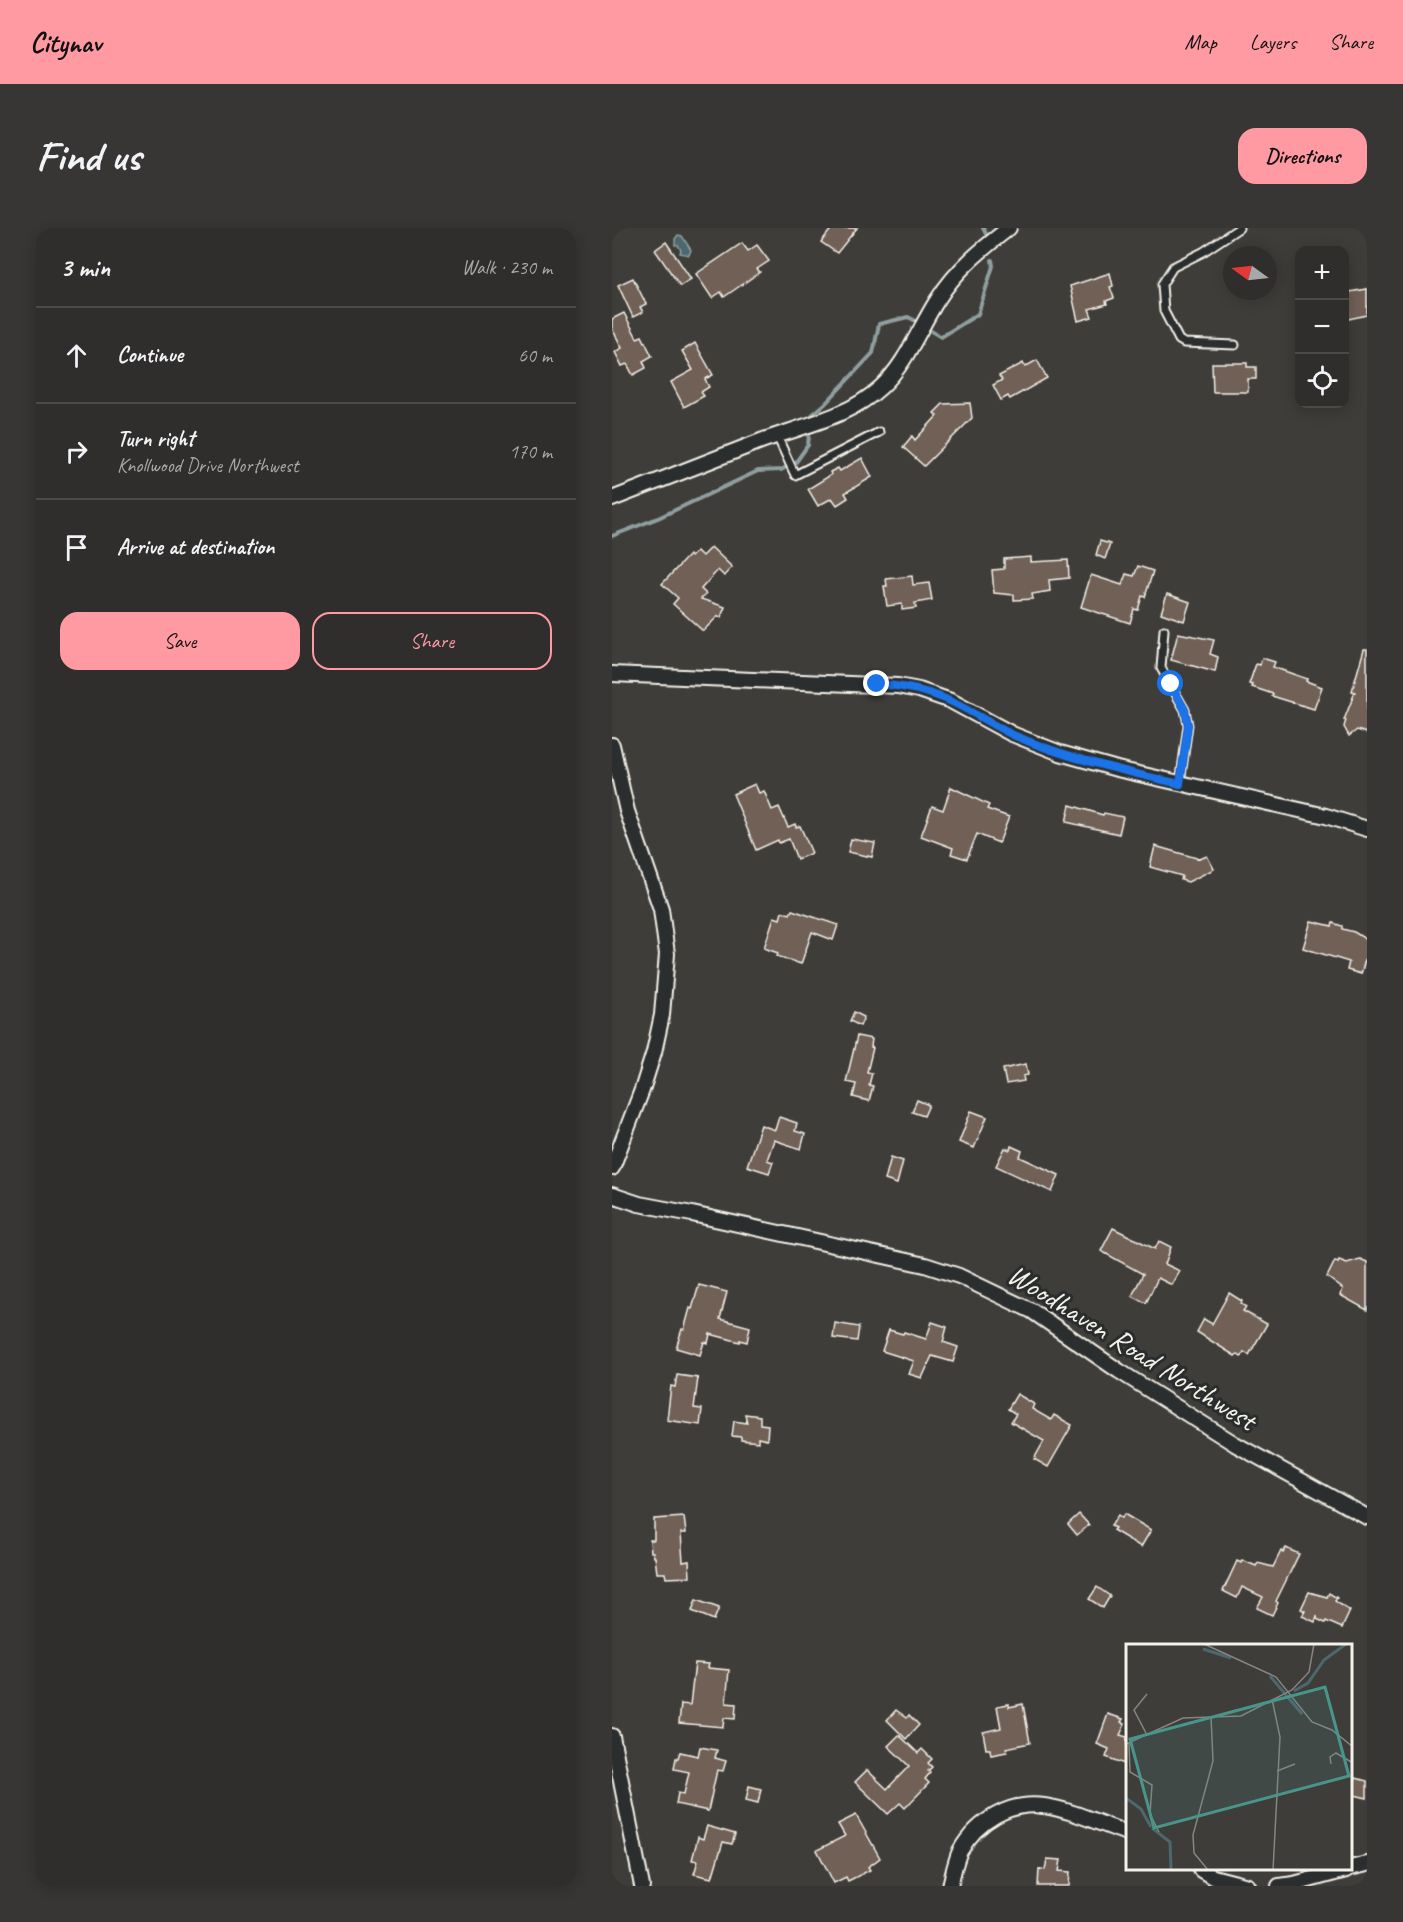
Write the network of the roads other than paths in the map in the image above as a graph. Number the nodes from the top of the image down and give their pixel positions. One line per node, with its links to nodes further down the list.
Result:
1 (1009, 228): 5 (street)
2 (1239, 228): 3 (lane)
3 (1235, 345)
4 (879, 432): 5 (lane)
5 (777, 436): 6 (street)
6 (612, 499)
7 (1164, 630): 10 (lane)
8 (612, 674): 10 (street)
9 (612, 745): 12 (street)
10 (1180, 784): 11 (street)
11 (1367, 829)
12 (612, 1168)
13 (612, 1195): 14 (street, Woodhaven Road Northwest)
14 (1367, 1518)
15 (612, 1741): 21 (street)
16 (1126, 1833): 22 (street)
17 (1367, 1863): 18 (street)
18 (1352, 1867)
19 (1204, 1871): 23 (street)
20 (1339, 1871): 24 (street)
21 (642, 1886)
22 (950, 1886)
23 (1248, 1886)
24 (1279, 1886)

